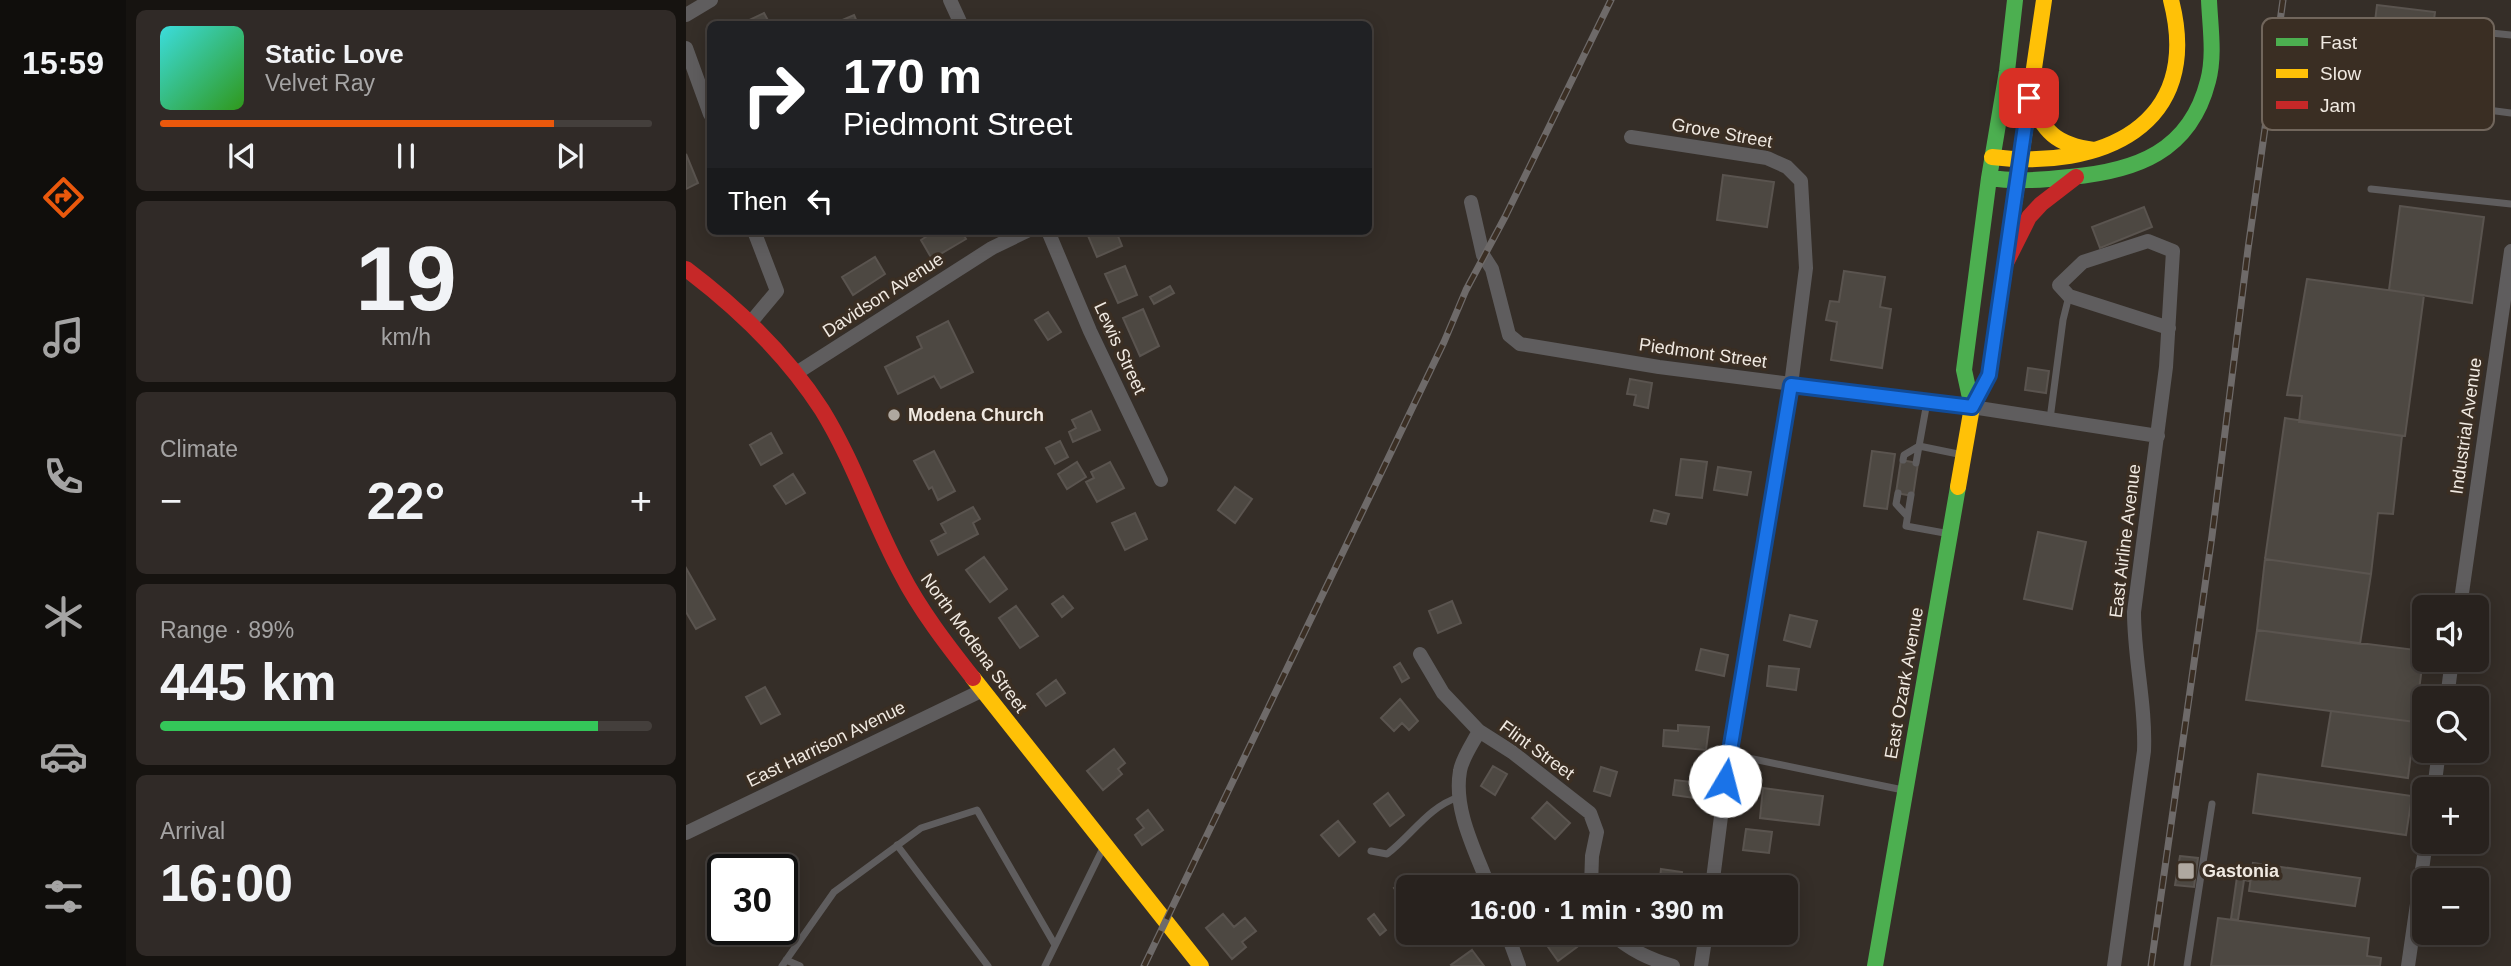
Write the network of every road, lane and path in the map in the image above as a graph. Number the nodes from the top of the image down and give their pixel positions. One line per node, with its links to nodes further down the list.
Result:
1 (711, 0): 7 (street)
2 (950, 0): 8 (street)
3 (2015, 0): 14 (main road, East Ozark Avenue)
4 (2044, 0): 10 (main road, East Ozark Avenue)
5 (2171, 0): 13 (main road)
6 (2209, 0): 16 (main road)
7 (686, 15)
8 (960, 21)
9 (686, 48): 11 (street)
10 (2029, 98): 13 (main road); 15 (main road, East Ozark Avenue)
11 (707, 106)
12 (1631, 137): 32 (street, Grove Street)
13 (2099, 150): 15 (main road)
14 (1992, 157): 15 (main road); 17 (main road, East Ozark Avenue)
15 (2022, 161): 18 (main road, East Ozark Avenue)
16 (2076, 177): 18 (main road); 26 (main road)
17 (1989, 178): 18 (main road); 34 (main road, East Ozark Avenue)
18 (2018, 183): 26 (main road, East Ozark Avenue)
19 (2371, 189): 21 (lane)
20 (1471, 202): 32 (street, Piedmont Street)
21 (2511, 204)
22 (755, 235): 29 (street)
23 (1019, 235): 31 (street, Davidson Avenue)
24 (1050, 235): 41 (street, Lewis Street)
25 (2511, 251): 46 (street, Industrial Avenue)
26 (2005, 265): 34 (main road, East Ozark Avenue)
27 (686, 269): 29 (main road, North Modena Street)
28 (2069, 296): 30 (street); 30 (street, East Airline Avenue); 35 (lane)
29 (751, 322): 31 (main road, North Modena Street)
30 (2169, 328): 36 (street, East Airline Avenue)
31 (798, 372): 48 (main road, North Modena Street)
32 (1791, 385): 33 (street, Piedmont Street); 50 (street)
33 (1927, 401): 34 (street, Piedmont Street); 37 (lane)
34 (1972, 407): 35 (street, Piedmont Street); 38 (main road, East Ozark Avenue)
35 (2050, 419): 36 (street, Piedmont Street)
36 (2158, 436): 75 (street, East Airline Avenue)
37 (1919, 446): 38 (lane); 39 (lane); 40 (lane)
38 (1964, 455): 45 (main road, East Ozark Avenue)
39 (1903, 460)
40 (1916, 463)
41 (1161, 480)
42 (1898, 493): 44 (lane)
43 (1911, 495): 44 (lane)
44 (1908, 516): 45 (lane)
45 (1950, 534): 51 (main road, East Ozark Avenue)
46 (2462, 595)
47 (1420, 654): 49 (street, Flint Street)
48 (983, 690): 54 (street, East Harrison Avenue); 55 (main road, North Modena Street)
49 (1479, 732): 52 (street); 60 (street, Flint Street)
50 (1729, 754): 51 (lane); 61 (street)
51 (1904, 790): 74 (main road, East Ozark Avenue)
52 (1459, 797): 57 (lane); 59 (street)
53 (2212, 804): 76 (lane)
54 (686, 833)
55 (1106, 843): 62 (lane); 70 (main road, North Modena Street)
56 (897, 845): 62 (lane); 66 (lane); 68 (lane)
57 (1371, 852)
58 (2424, 854): 77 (street)
59 (1484, 875)
60 (1591, 875)
61 (1714, 875)
62 (1055, 945): 69 (lane)
63 (1511, 945): 71 (street)
64 (1625, 945): 72 (street)
65 (1705, 945): 73 (street)
66 (784, 963): 67 (lane)
67 (800, 966)
68 (988, 966)
69 (1045, 966)
70 (1201, 966)
71 (1519, 966)
72 (1673, 966)
73 (1702, 966)
74 (1875, 966)
75 (2114, 966)
76 (2187, 966)
77 (2408, 966)

